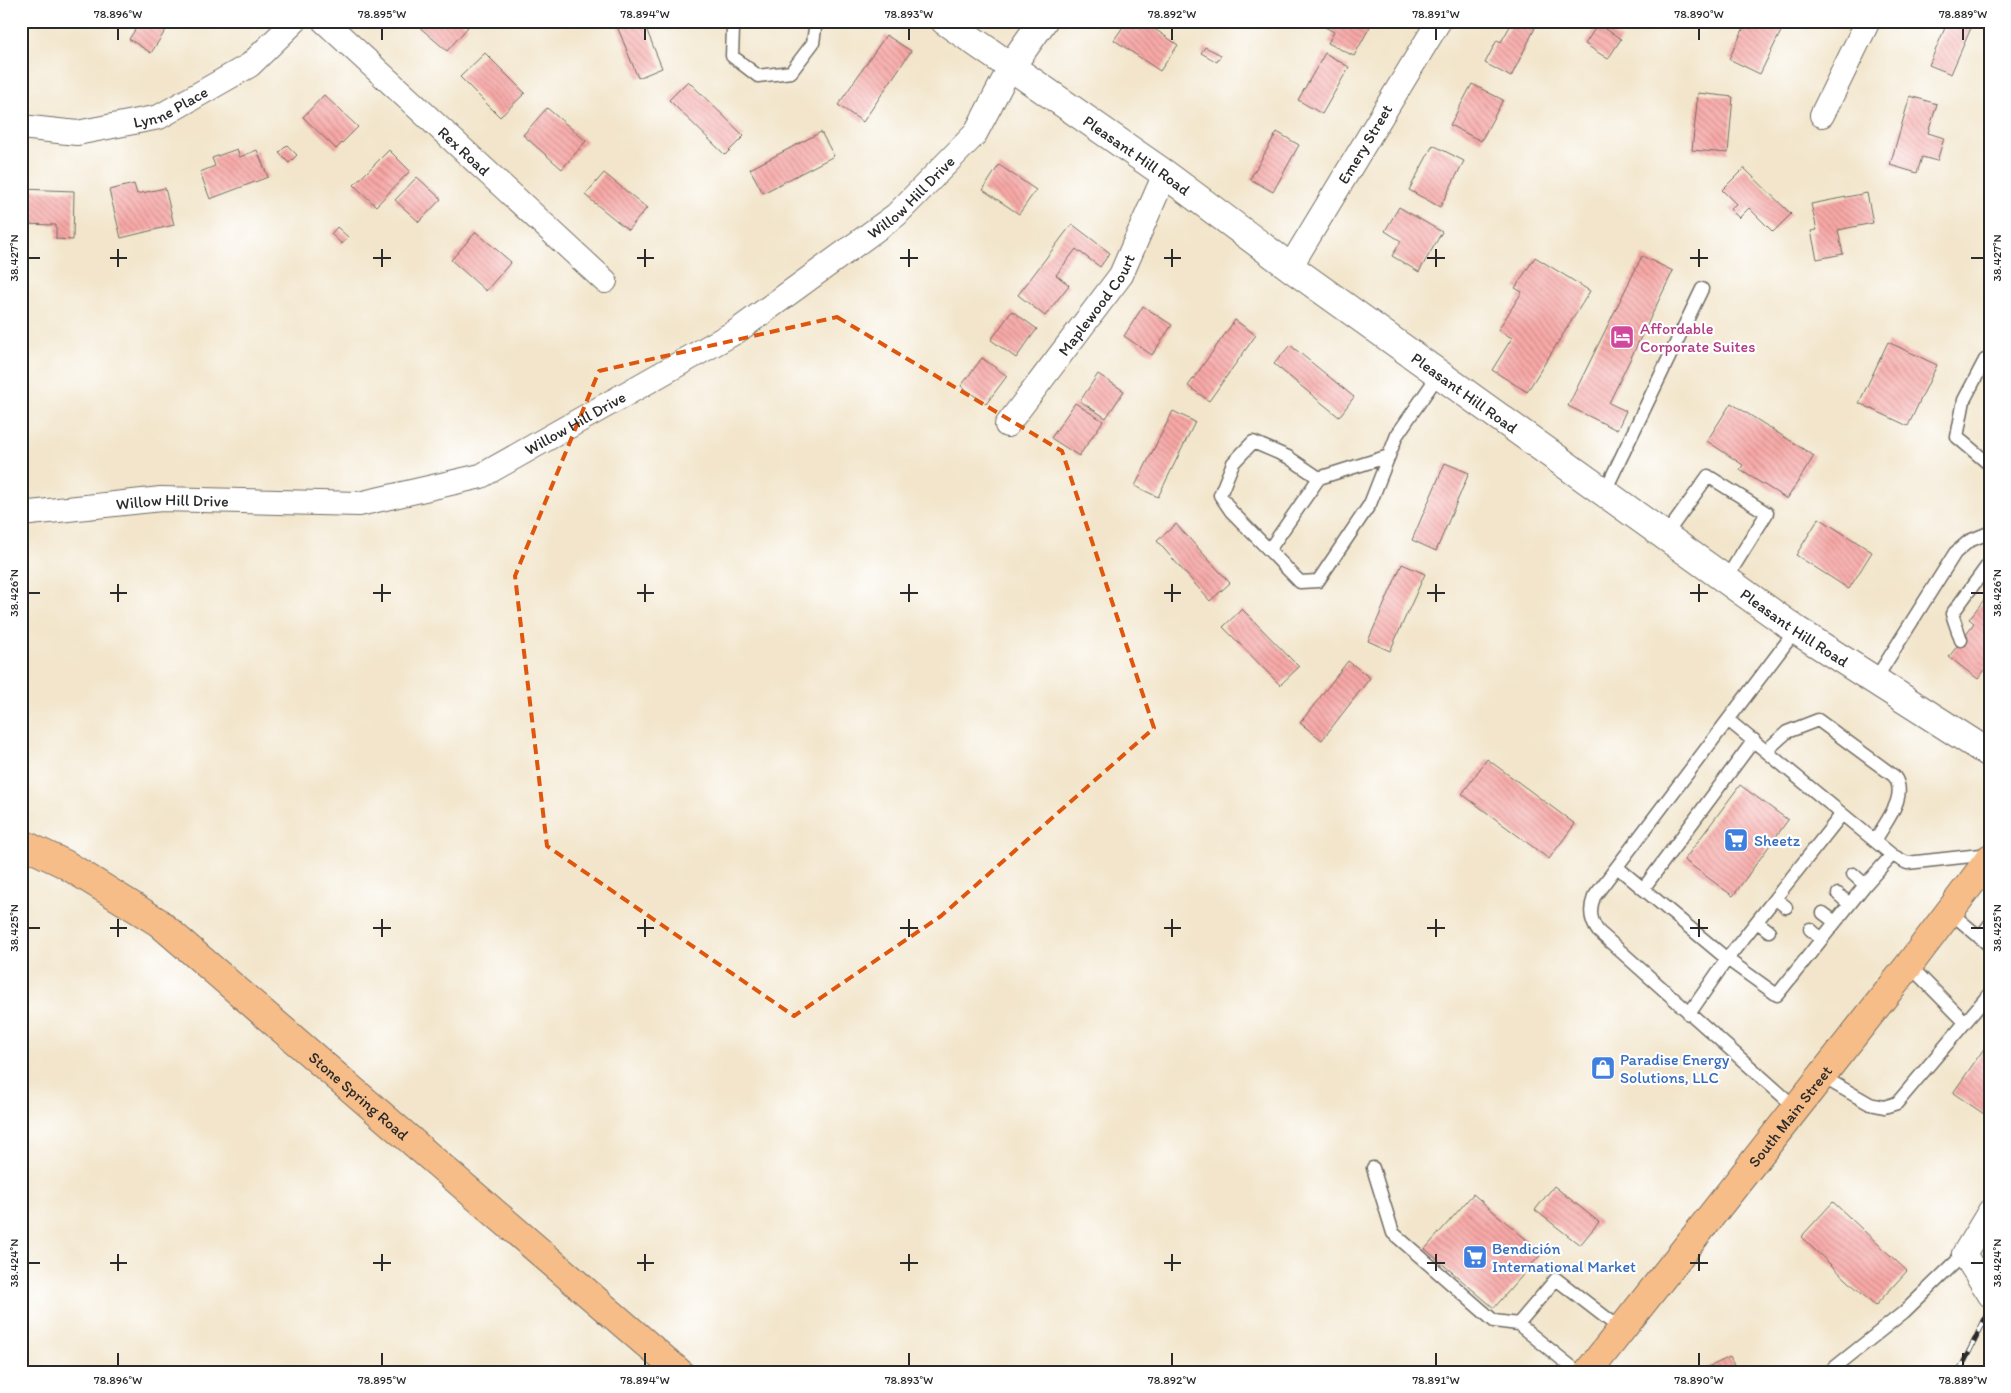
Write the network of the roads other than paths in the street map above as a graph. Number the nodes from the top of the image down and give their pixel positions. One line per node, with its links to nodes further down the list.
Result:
1 (295, 21): 11 (street, Lynne Place)
2 (324, 21): 14 (street, Rex Road)
3 (738, 21): 4 (lane)
4 (816, 21)
5 (945, 21): 9 (street, Pleasant Hill Road)
6 (1043, 21): 9 (street)
7 (1439, 21): 13 (street, Emery Street)
8 (1868, 21): 10 (street)
9 (1011, 66): 12 (street, Pleasant Hill Road); 23 (street, Willow Hill Drive)
10 (1822, 115)
11 (21, 128)
12 (1165, 174): 13 (street, Pleasant Hill Road); 18 (street, Maplewood Court)
13 (1290, 267): 17 (street, Pleasant Hill Road)
14 (605, 281)
15 (1702, 289): 22 (lane)
16 (1985, 360): 20 (lane)
17 (1439, 374): 19 (lane); 22 (street, Pleasant Hill Road)
18 (1006, 425)
19 (1389, 456): 21 (lane); 26 (lane)
20 (1990, 465)
21 (1318, 478): 26 (lane); 26 (lane)
22 (1604, 493): 24 (street, Pleasant Hill Road)
23 (21, 514)
24 (1665, 536): 28 (street, Pleasant Hill Road); 28 (lane)
25 (1990, 536): 31 (lane)
26 (1269, 550)
27 (1990, 562): 30 (lane)
28 (1726, 580): 29 (street, Pleasant Hill Road)
29 (1796, 630): 31 (street, Pleasant Hill Road); 32 (lane)
30 (1961, 640)
31 (1875, 680): 35 (street, Pleasant Hill Road)
32 (1728, 720): 33 (lane); 42 (lane)
33 (1754, 740): 34 (lane); 45 (lane)
34 (1767, 750): 36 (lane); 37 (lane)
35 (1990, 754)
36 (1842, 814): 37 (lane); 47 (lane)
37 (1875, 841): 40 (lane)
38 (21, 844): 74 (main road, Stone Spring Road)
39 (1990, 854): 40 (lane)
40 (1892, 855): 44 (lane)
41 (1990, 858): 50 (main road, South Main Street)
42 (1616, 867): 45 (lane); 64 (lane)
43 (1853, 874): 44 (lane)
44 (1865, 885): 48 (lane)
45 (1643, 889): 60 (lane)
46 (1838, 894): 48 (lane)
47 (1776, 899): 49 (lane); 52 (lane)
48 (1849, 904): 53 (lane)
49 (1786, 907)
50 (1950, 912): 58 (lane); 62 (main road, South Main Street)
51 (1823, 913): 53 (lane)
52 (1757, 922): 56 (lane); 60 (lane)
53 (1835, 922): 57 (lane)
54 (1990, 924): 58 (lane)
55 (1810, 930): 57 (lane)
56 (1768, 931)
57 (1822, 939): 61 (lane)
58 (1985, 942)
59 (1794, 952): 61 (lane)
60 (1727, 959): 61 (lane); 64 (lane)
61 (1804, 961)
62 (1909, 965): 65 (lane); 66 (main road, South Main Street)
63 (1990, 993): 65 (lane)
64 (1689, 1014): 67 (lane)
65 (1965, 1022): 66 (lane)
66 (1821, 1076): 67 (main road, South Main Street)
67 (1796, 1108): 73 (main road, South Main Street)
68 (1373, 1168): 72 (lane)
69 (1990, 1211): 70 (street)
70 (1964, 1254): 71 (street); 77 (lane)
71 (1990, 1295)
72 (1518, 1324): 73 (lane); 75 (lane)
73 (1622, 1330): 76 (main road, South Main Street)
74 (679, 1372)
75 (1578, 1372)
76 (1588, 1372)
77 (1829, 1372)

